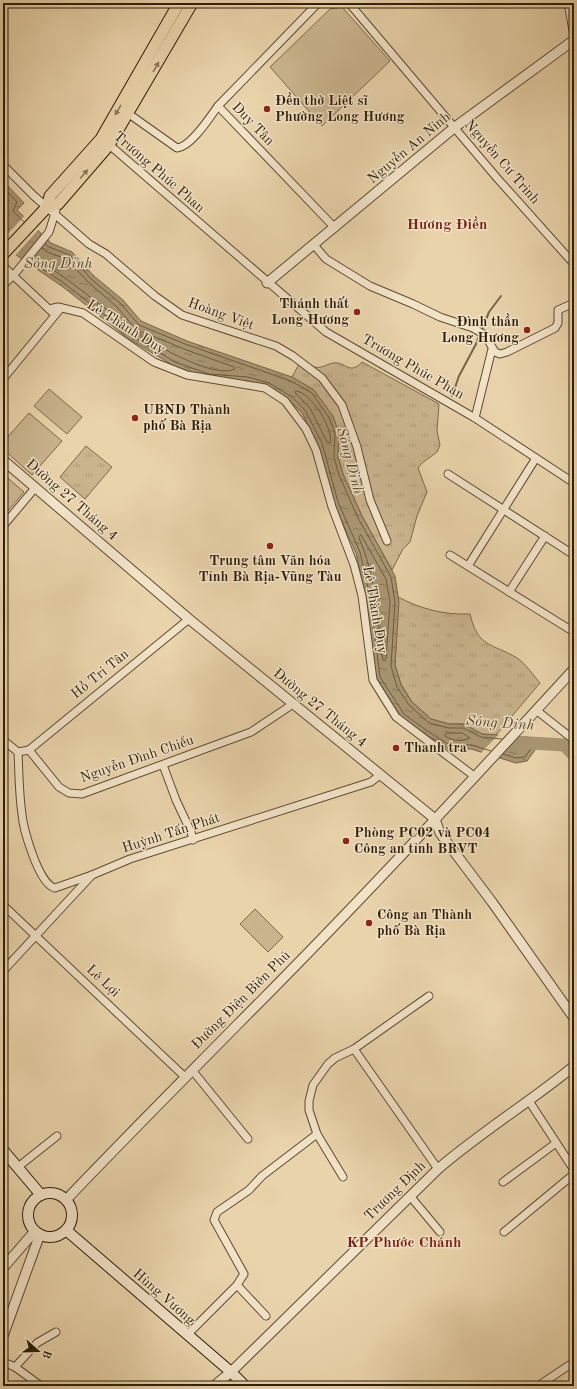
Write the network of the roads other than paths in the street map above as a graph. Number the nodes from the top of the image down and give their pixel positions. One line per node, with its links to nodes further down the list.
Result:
1 (179, 3): 11 (main road, one-way to 11)
2 (192, 3): 9 (main road, one-way to 2)
3 (318, 3): 8 (street, Duy Tân)
4 (349, 3): 10 (street, Nguyễn Cư Trinh)
5 (568, 3): 6 (street)
6 (574, 36)
7 (574, 40): 10 (street, Nguyễn An Ninh)
8 (218, 106): 9 (street); 14 (street, Duy Tân)
9 (128, 114): 11 (main road)
10 (455, 127): 14 (street, Nguyễn An Ninh); 17 (street, Nguyễn Cư Trinh)
11 (105, 142): 13 (main road); 20 (street, Trương Phúc Phan)
12 (3, 165): 13 (street, Hoàng Việt)
13 (53, 208): 16 (main road); 19 (street); 37 (street, Hoàng Việt)
14 (335, 228): 15 (street, Nguyễn An Ninh)
15 (314, 245): 20 (street, Nguyễn An Ninh); 26 (street)
16 (3, 254)
17 (574, 264)
18 (3, 266): 19 (street)
19 (15, 274): 21 (street); 24 (street)
20 (267, 283): 28 (street, Trương Phúc Phan)
21 (3, 285)
22 (574, 303): 26 (street)
23 (61, 308): 24 (street, Lê Thành Duy); 25 (street); 53 (street, Lê Thành Duy)
24 (48, 309): 25 (street)
25 (55, 315): 27 (street)
26 (492, 349): 28 (street)
27 (3, 379)
28 (475, 418): 29 (street, Trương Phúc Phan)
29 (536, 458): 32 (street, Trương Phúc Phan); 34 (street)
30 (3, 460): 33 (street, Đường 27 Tháng 4)
31 (448, 474): 34 (street)
32 (574, 483)
33 (36, 488): 35 (street); 42 (street, Đường 27 Tháng 4)
34 (504, 511): 36 (street); 40 (street)
35 (3, 526)
36 (545, 536): 39 (street); 41 (street)
37 (387, 541)
38 (450, 555): 40 (street)
39 (574, 555)
40 (468, 566): 41 (street)
41 (509, 592): 43 (street)
42 (189, 619): 45 (street, Đường 27 Tháng 4); 49 (street, Hồ Tri Tân)
43 (574, 632)
44 (574, 669): 46 (street, Đường Điện Biên Phủ)
45 (293, 704): 51 (street, Nguyễn Đình Chiểu); 52 (street, Đường 27 Tháng 4)
46 (535, 711): 48 (street); 53 (street, Đường Điện Biên Phủ)
47 (3, 740): 50 (street)
48 (574, 740)
49 (29, 750): 50 (street); 51 (street, Nguyễn Đình Chiểu)
50 (18, 752): 56 (street)
51 (164, 765): 55 (street)
52 (380, 774): 54 (street, Đường 27 Tháng 4); 55 (street, Huỳnh Tấn Phát)
53 (472, 778): 54 (street, Đường Điện Biên Phủ)
54 (435, 819): 61 (street, Đường 27 Tháng 4); 64 (street, Đường Điện Biên Phủ)
55 (193, 840): 56 (street, Huỳnh Tấn Phát)
56 (92, 875): 58 (street, Huỳnh Tấn Phát)
57 (3, 905): 58 (street, Lê Lợi)
58 (35, 936): 59 (street, Huỳnh Tấn Phát); 65 (street, Lê Lợi)
59 (3, 971)
60 (429, 996): 62 (street)
61 (574, 1018)
62 (354, 1050): 67 (street); 73 (street)
63 (574, 1066): 66 (street, Trương Định)
64 (192, 1070): 65 (street, Đường Điện Biên Phủ); 69 (street)
65 (185, 1077): 80 (street, Đường Điện Biên Phủ)
66 (529, 1101): 70 (street); 73 (street, Trương Định)
67 (317, 1134): 76 (street); 86 (street)
68 (57, 1136): 72 (street)
69 (248, 1139)
70 (556, 1143): 74 (street); 77 (street)
71 (3, 1150): 72 (main road)
72 (18, 1168): 78 (main road)
73 (438, 1169): 79 (street, Trương Định)
74 (574, 1170)
75 (574, 1174): 84 (street)
76 (343, 1177)
77 (502, 1182)
78 (41, 1195): 80 (main road); 82 (main road)
79 (410, 1196): 83 (street); 95 (street, Trương Định)
80 (66, 1200): 81 (main road)
81 (66, 1230): 82 (main road); 90 (main road, Hùng Vương)
82 (37, 1232): 85 (street); 88 (street)
83 (440, 1232)
84 (504, 1232)
85 (3, 1268)
86 (237, 1285): 87 (street); 90 (street)
87 (266, 1316)
88 (5, 1326): 91 (street)
89 (56, 1332): 94 (street)
90 (187, 1335): 95 (main road, Hùng Vương)
91 (3, 1336)
92 (3, 1362): 94 (street)
93 (574, 1362): 99 (street)
94 (15, 1367): 96 (street)
95 (231, 1372): 97 (street, Trương Định); 98 (main road, Hùng Vương)
96 (41, 1386)
97 (214, 1386)
98 (245, 1386)
99 (538, 1386)

